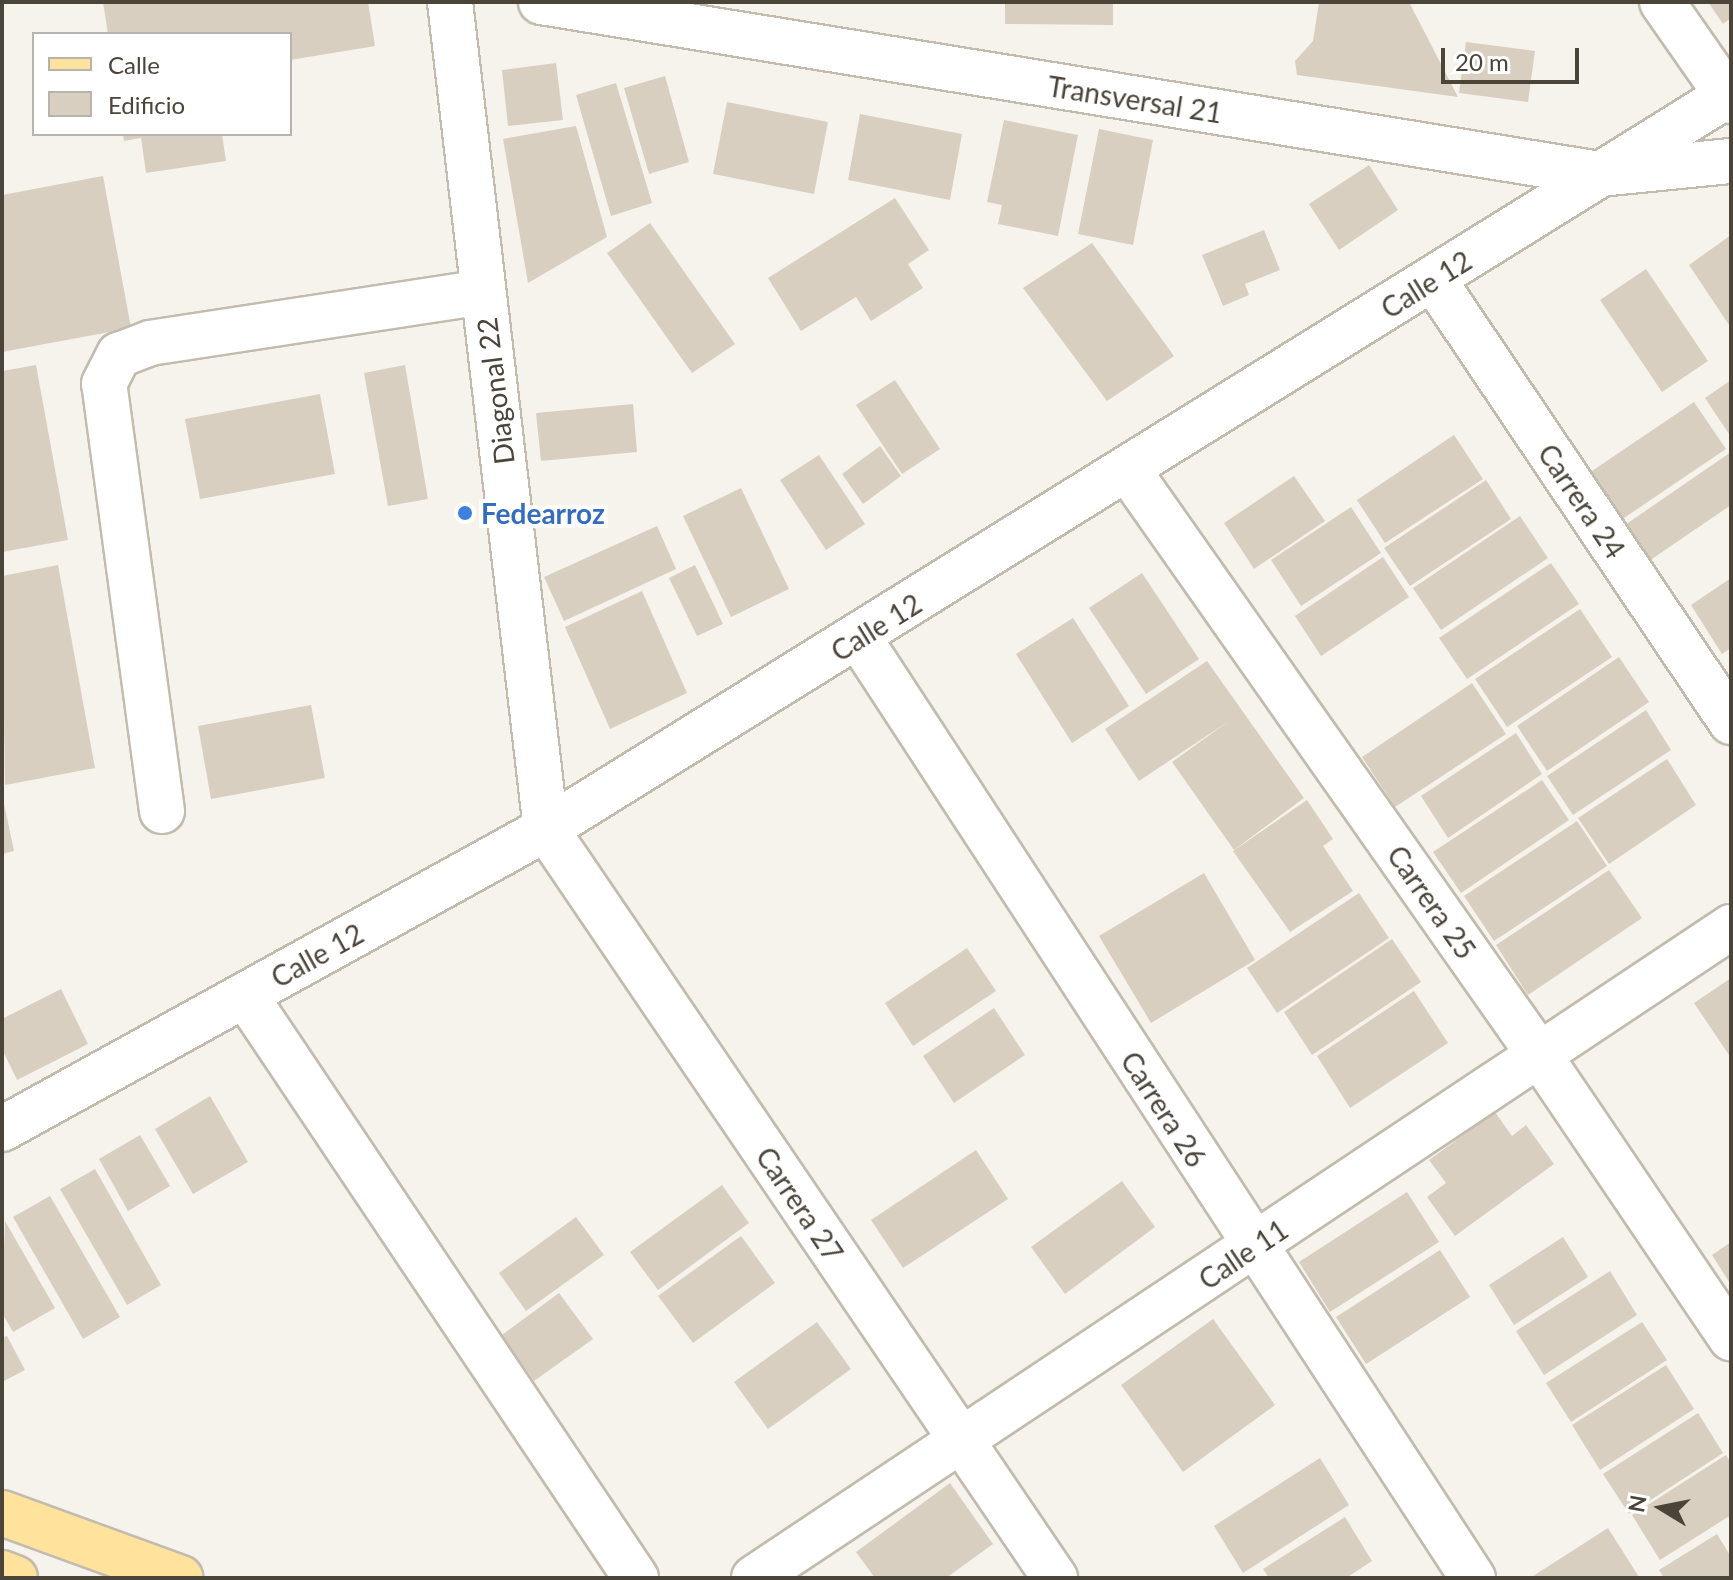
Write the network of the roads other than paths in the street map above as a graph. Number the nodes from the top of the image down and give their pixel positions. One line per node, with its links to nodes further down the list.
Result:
1 (450, 2): 8 (street, Diagonal 22)
2 (541, 2): 6 (street, Transversal 21)
3 (1662, 2): 4 (street)
4 (1730, 96): 6 (street, Calle 12)
5 (1731, 161): 6 (street, Transversal 21)
6 (1600, 174): 7 (street, Calle 12)
7 (1433, 279): 9 (street, Calle 12); 11 (street, Carrera 24)
8 (483, 292): 12 (street); 13 (street, Diagonal 22)
9 (1128, 470): 10 (street, Calle 12); 16 (street, Carrera 25)
10 (859, 638): 13 (street, Calle 12); 18 (street, Carrera 26)
11 (1731, 722)
12 (162, 811)
13 (546, 829): 15 (street, Calle 12); 20 (street, Carrera 27)
14 (1731, 927): 16 (street, Calle 11)
15 (245, 995): 17 (street, Calle 12); 25 (street)
16 (1540, 1056): 18 (street, Calle 11); 19 (street, Carrera 25)
17 (2, 1129)
18 (1254, 1247): 20 (street, Calle 11); 28 (street, Carrera 26)
19 (1731, 1338)
20 (962, 1443): 26 (street, Calle 11); 27 (street, Carrera 27)
21 (2, 1513): 24 (main road)
22 (2, 1573): 23 (main road)
23 (15, 1578)
24 (181, 1578)
25 (636, 1578)
26 (754, 1578)
27 (1055, 1578)
28 (1473, 1578)

